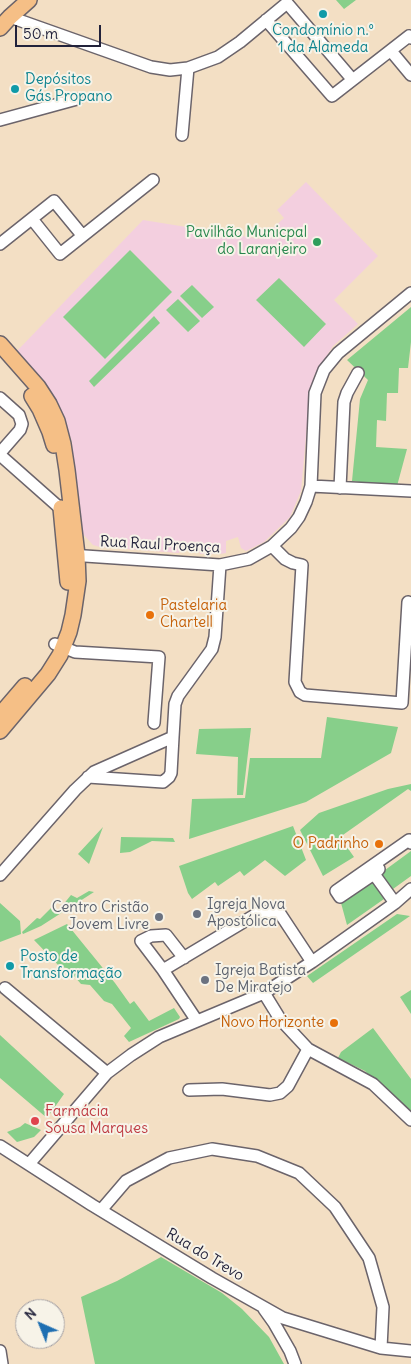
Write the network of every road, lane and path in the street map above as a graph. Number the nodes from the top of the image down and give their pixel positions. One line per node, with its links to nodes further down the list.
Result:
1 (29, 0): 3 (main road)
2 (266, 20): 6 (street); 8 (street); 8 (street)
3 (5, 22): 6 (street)
4 (411, 38): 5 (street)
5 (391, 51): 7 (street); 8 (street)
6 (188, 68): 11 (street)
7 (411, 76)
8 (352, 79)
9 (77, 99): 10 (street)
10 (0, 120)
11 (182, 134)
12 (153, 180): 14 (street)
13 (32, 219): 14 (street); 14 (street); 15 (street)
14 (82, 235)
15 (0, 244)
16 (411, 293): 22 (street, Rua Raul Proença)
17 (0, 344): 27 (main road)
18 (0, 359): 25 (main road)
19 (358, 373): 23 (street)
20 (0, 398): 21 (street)
21 (0, 454): 25 (street)
22 (311, 486): 23 (street); 26 (street, Rua Raul Proença)
23 (340, 488): 24 (street)
24 (411, 491)
25 (61, 509): 27 (main road)
26 (272, 546): 28 (street, Rua Raul Proença); 29 (street)
27 (71, 555): 28 (street, Rua Raul Proença); 30 (main road)
28 (220, 564): 33 (street)
29 (408, 602)
30 (59, 645): 31 (street); 32 (main road)
31 (154, 723)
32 (0, 726)
33 (173, 737): 34 (street); 34 (street)
34 (88, 777): 38 (street)
35 (411, 843): 37 (street)
36 (411, 847): 37 (street)
37 (374, 874): 40 (street)
38 (0, 875)
39 (411, 888): 40 (street)
40 (395, 902): 42 (street)
41 (184, 958): 42 (street); 43 (street); 43 (street)
42 (312, 962): 45 (street)
43 (163, 970): 46 (street)
44 (5, 988): 48 (street)
45 (264, 993): 46 (street); 47 (street)
46 (197, 1021): 48 (street)
47 (308, 1050): 49 (street); 50 (street)
48 (107, 1073): 52 (street)
49 (189, 1090)
50 (411, 1120)
51 (0, 1146): 52 (street, Rua do Trevo)
52 (29, 1164): 53 (street, Rua do Trevo)
53 (102, 1209): 54 (street, Rua do Trevo); 55 (street)
54 (262, 1307): 55 (street, Rua do Trevo); 59 (street)
55 (381, 1348): 56 (street, Rua do Trevo)
56 (411, 1351)
57 (0, 1352): 58 (street)
58 (2, 1364)
59 (295, 1364)

